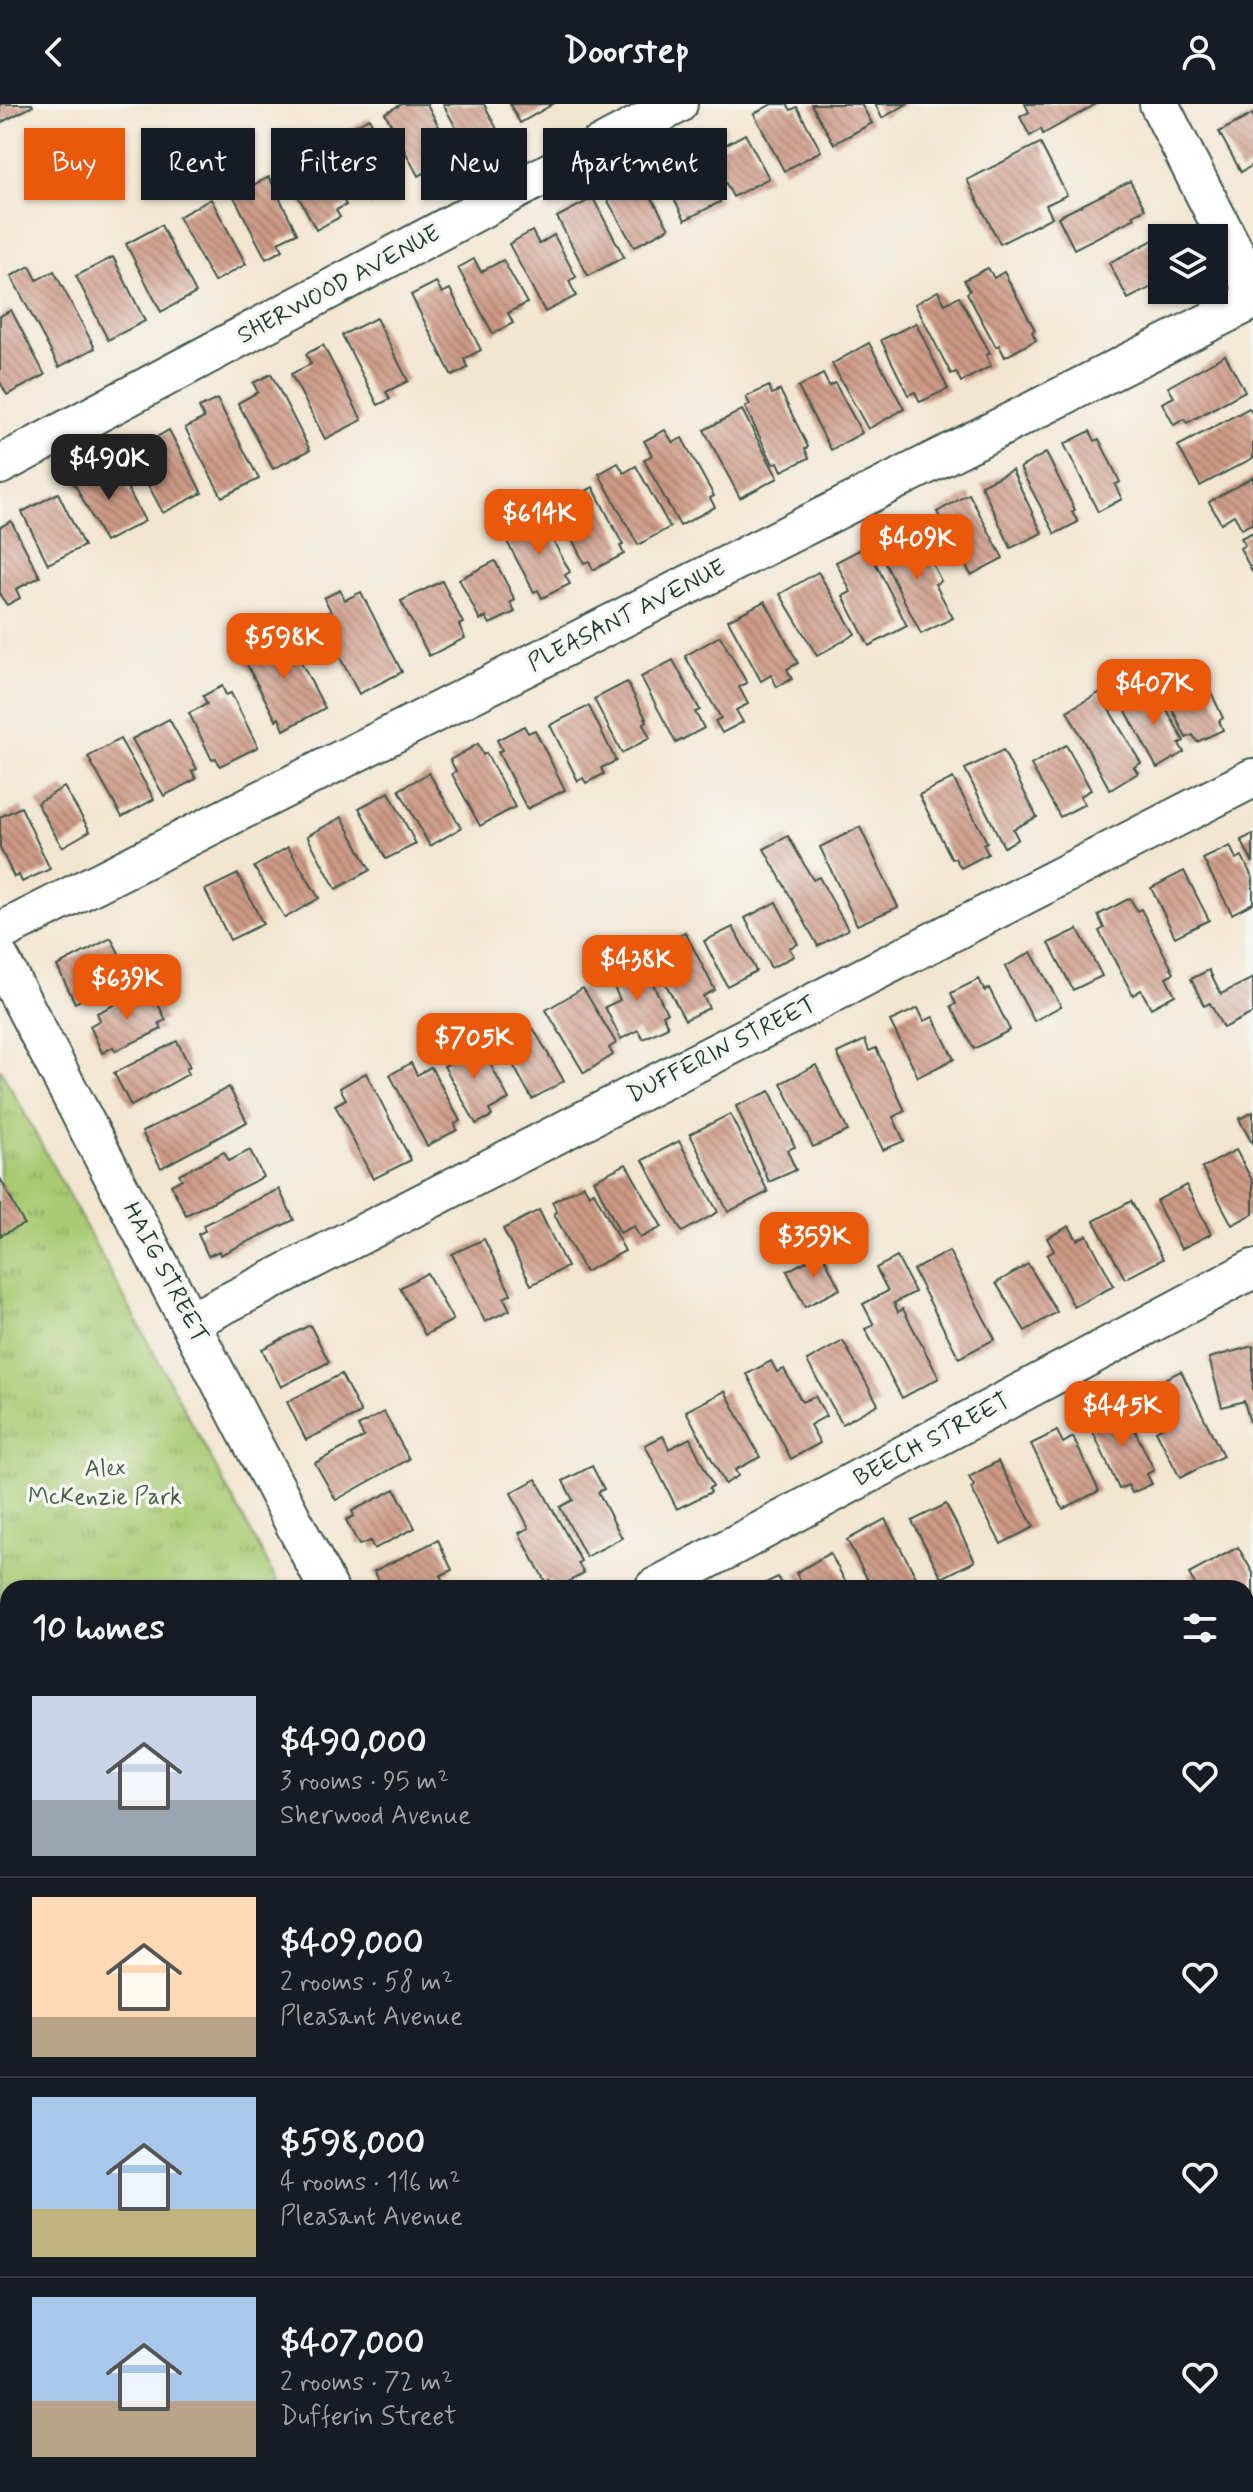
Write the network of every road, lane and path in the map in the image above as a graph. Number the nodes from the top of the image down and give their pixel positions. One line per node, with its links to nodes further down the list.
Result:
1 (678, 104): 5 (street, SHERWOOD AVENUE)
2 (1159, 104): 3 (street)
3 (1253, 289)
4 (1253, 300): 7 (street, PLEASANT AVENUE)
5 (0, 465)
6 (1253, 778): 10 (street, DUFFERIN STREET)
7 (0, 932)
8 (0, 959): 10 (street, HAIG STREET)
9 (1253, 1269): 12 (street, BEECH STREET)
10 (190, 1322): 11 (street, HAIG STREET)
11 (324, 1580)
12 (669, 1580)

